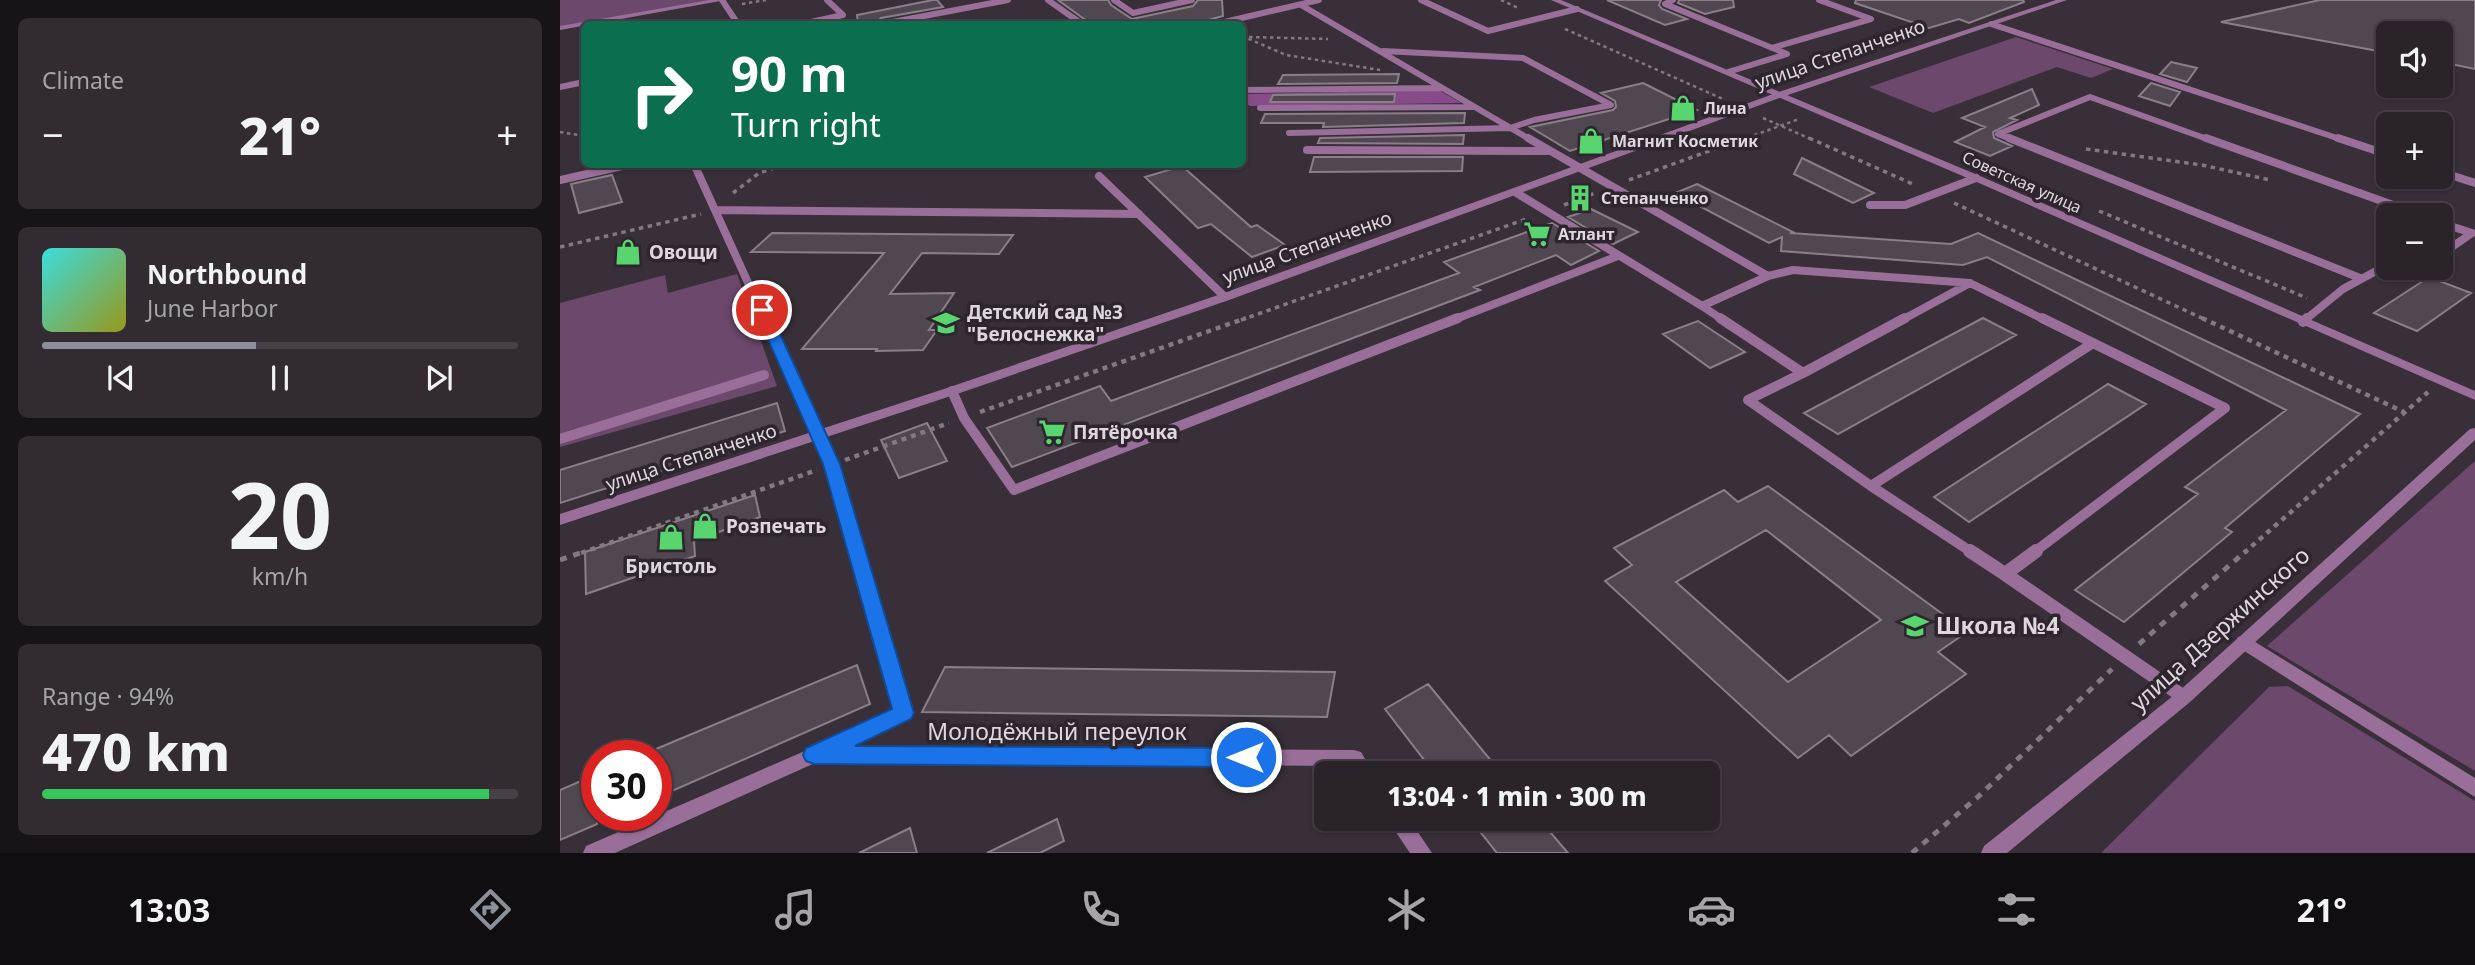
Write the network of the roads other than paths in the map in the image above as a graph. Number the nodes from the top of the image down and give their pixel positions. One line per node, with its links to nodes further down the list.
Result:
1 (722, 0): 15 (street); 16 (lane)
2 (827, 0): 17 (lane)
3 (1008, 0): 18 (lane)
4 (1048, 0): 19 (lane)
5 (1114, 0): 6 (lane)
6 (1192, 0)
7 (1319, 0): 13 (lane)
8 (1421, 0): 14 (lane)
9 (1555, 0): 14 (street, Советская улица)
10 (1674, 0): 24 (lane)
11 (1819, 0): 24 (lane)
12 (2063, 0): 22 (street, улица Степанченко)
13 (1301, 5): 20 (lane); 25 (lane)
14 (1577, 9): 26 (street, Советская улица)
15 (600, 21)
16 (736, 21)
17 (816, 21)
18 (898, 21)
19 (1078, 21)
20 (1229, 21)
21 (581, 24): 23 (street)
22 (1991, 24): 31 (street, улица Степанченко); 38 (lane)
23 (560, 28)
24 (1772, 48): 26 (lane)
25 (1382, 51): 29 (lane); 34 (lane)
26 (1728, 72): 31 (street, Советская улица)
27 (581, 83): 28 (lane)
28 (560, 87)
29 (1444, 88): 30 (lane); 32 (lane)
30 (1246, 90)
31 (1779, 94): 41 (street, улица Степанченко); 44 (street, Советская улица)
32 (1477, 107): 33 (lane); 34 (lane)
33 (1260, 108)
34 (1510, 128): 35 (lane); 37 (lane)
35 (1289, 133)
36 (1307, 150): 37 (lane)
37 (1553, 151): 41 (lane)
38 (2376, 151)
39 (613, 168): 45 (lane)
40 (697, 168): 50 (lane)
41 (1578, 170): 47 (street, улица Степанченко); 57 (lane)
42 (1099, 176): 51 (lane)
43 (2453, 176): 46 (lane)
44 (1976, 178): 49 (lane); 62 (street, Советская улица)
45 (560, 180)
46 (2475, 183)
47 (1515, 192): 55 (lane); 60 (street, улица Степанченко)
48 (2387, 203): 58 (lane)
49 (1870, 205)
50 (714, 208): 51 (lane); 69 (lane)
51 (1139, 214): 60 (lane)
52 (2453, 227): 53 (lane)
53 (2474, 234): 54 (lane)
54 (2453, 247)
55 (1618, 256): 61 (lane); 66 (lane)
56 (2376, 270): 58 (lane)
57 (1768, 276): 59 (lane); 61 (lane)
58 (2360, 278): 62 (lane)
59 (1970, 283): 63 (lane); 64 (lane)
60 (1225, 297): 66 (street, улица Степанченко)
61 (1702, 306): 64 (lane)
62 (2303, 322): 67 (street, Советская улица)
63 (2093, 343): 71 (lane); 73 (lane)
64 (1803, 373): 71 (lane)
65 (764, 375): 70 (lane)
66 (952, 391): 69 (street, улица Степанченко)
67 (2475, 396)
68 (2475, 432): 74 (street, улица Дзержинского)
69 (820, 435): 72 (street, улица Степанченко); 76 (lane)
70 (560, 439)
71 (1871, 486): 73 (lane)
72 (560, 520)
73 (2005, 574): 75 (lane)
74 (2244, 642): 75 (street, улица Дзержинского); 78 (street)
75 (2184, 697): 82 (street, улица Дзержинского)
76 (814, 755): 77 (street, Молодёжный переулок); 80 (street, Молодёжный переулок)
77 (1356, 761)
78 (2475, 788)
79 (1406, 831): 81 (street)
80 (593, 853)
81 (1422, 853)
82 (1991, 853)

